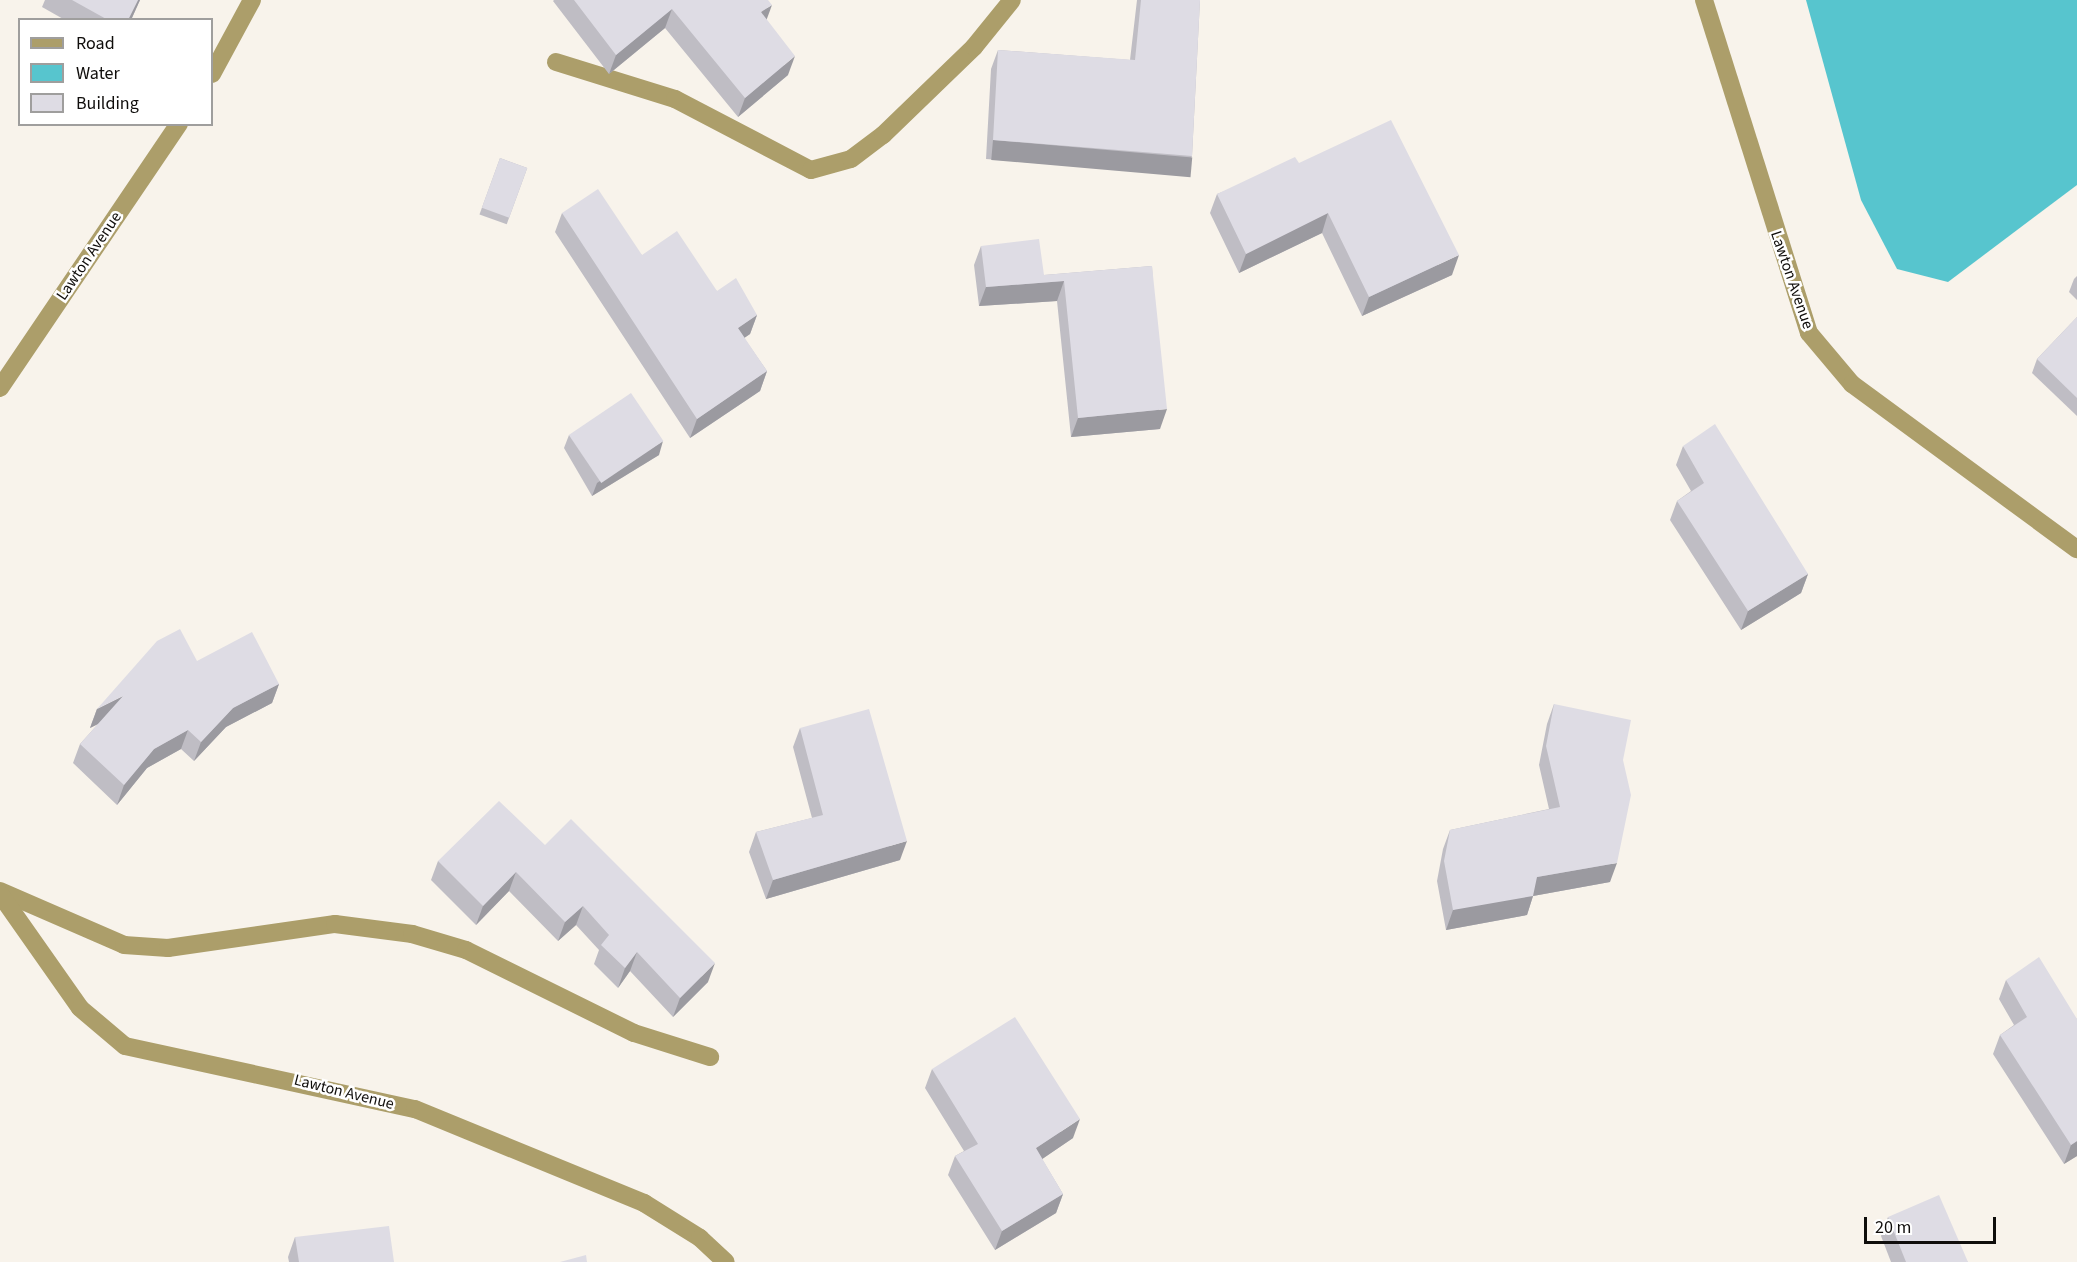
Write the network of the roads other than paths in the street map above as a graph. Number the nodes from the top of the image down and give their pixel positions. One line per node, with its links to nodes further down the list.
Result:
1 (252, 0): 5 (street)
2 (1012, 0): 4 (street)
3 (1704, 0): 8 (street, Lawton Avenue)
4 (556, 62)
5 (213, 72)
6 (178, 126): 7 (street, Lawton Avenue)
7 (0, 388)
8 (2077, 549)
9 (0, 893): 10 (street); 11 (street, Lawton Avenue)
10 (710, 1057)
11 (726, 1262)

